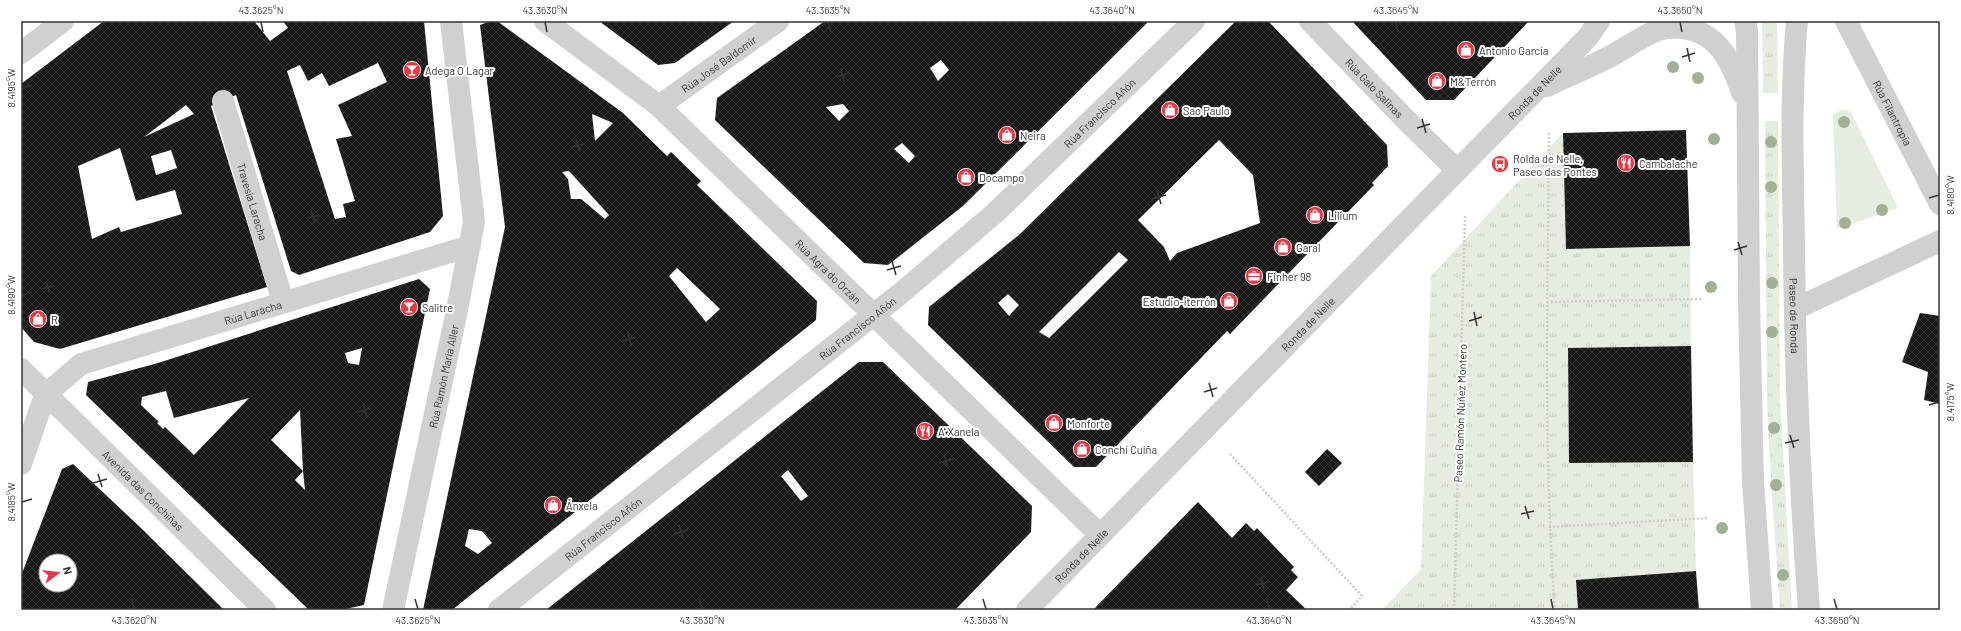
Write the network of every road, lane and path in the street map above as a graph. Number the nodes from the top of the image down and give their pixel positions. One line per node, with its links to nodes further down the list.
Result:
1 (63, 21): 12 (street)
2 (451, 21): 22 (street, Rúa Ramón María Aller)
3 (545, 21): 15 (street, Rúa Agra do Orzán)
4 (778, 21): 15 (street, Rúa José Baldomir)
5 (1194, 21): 27 (street, Rúa Francisco Añón)
6 (1310, 21): 18 (street, Rúa Galo Salinas)
7 (1616, 21): 11 (street, Ronda de Nelle)
8 (1745, 21): 16 (street)
9 (1797, 21): 26 (street, Paseo de Ronda)
10 (1846, 21): 19 (street, Rúa Filantropía)
11 (1594, 29): 13 (street, Ronda de Nelle)
12 (21, 53)
13 (1535, 91): 16 (street); 18 (street, Ronda de Nelle)
14 (223, 101): 24 (street, Travesía Laracha)
15 (658, 106): 27 (street, Rúa Agra do Orzán)
16 (1747, 106): 42 (street)
17 (1549, 133): 25 (path)
18 (1457, 170): 34 (street, Ronda de Nelle)
19 (1940, 204)
20 (1465, 216): 40 (path, Paseo Ramón Núñez Montero)
21 (1940, 241): 26 (street)
22 (470, 246): 24 (street, Rúa Laracha); 36 (street, Rúa Ramón María Aller)
23 (1702, 299): 25 (path)
24 (283, 302): 29 (street, Rúa Laracha)
25 (1547, 302): 33 (path)
26 (1795, 309): 43 (street, Paseo de Ronda)
27 (874, 316): 34 (street, Rúa Agra do Orzán); 37 (street, Rúa Francisco Añón)
28 (21, 369): 29 (street, Avenida das Conchiñas)
29 (45, 395): 31 (street); 35 (street, Avenida das Conchiñas)
30 (1230, 454): 39 (path)
31 (21, 464)
32 (1708, 518): 33 (path)
33 (1549, 526): 41 (path)
34 (1100, 535): 38 (street, Ronda de Nelle)
35 (265, 610)
36 (393, 610)
37 (498, 610)
38 (1027, 610)
39 (1349, 610)
40 (1454, 610)
41 (1555, 610)
42 (1762, 610)
43 (1809, 610)

